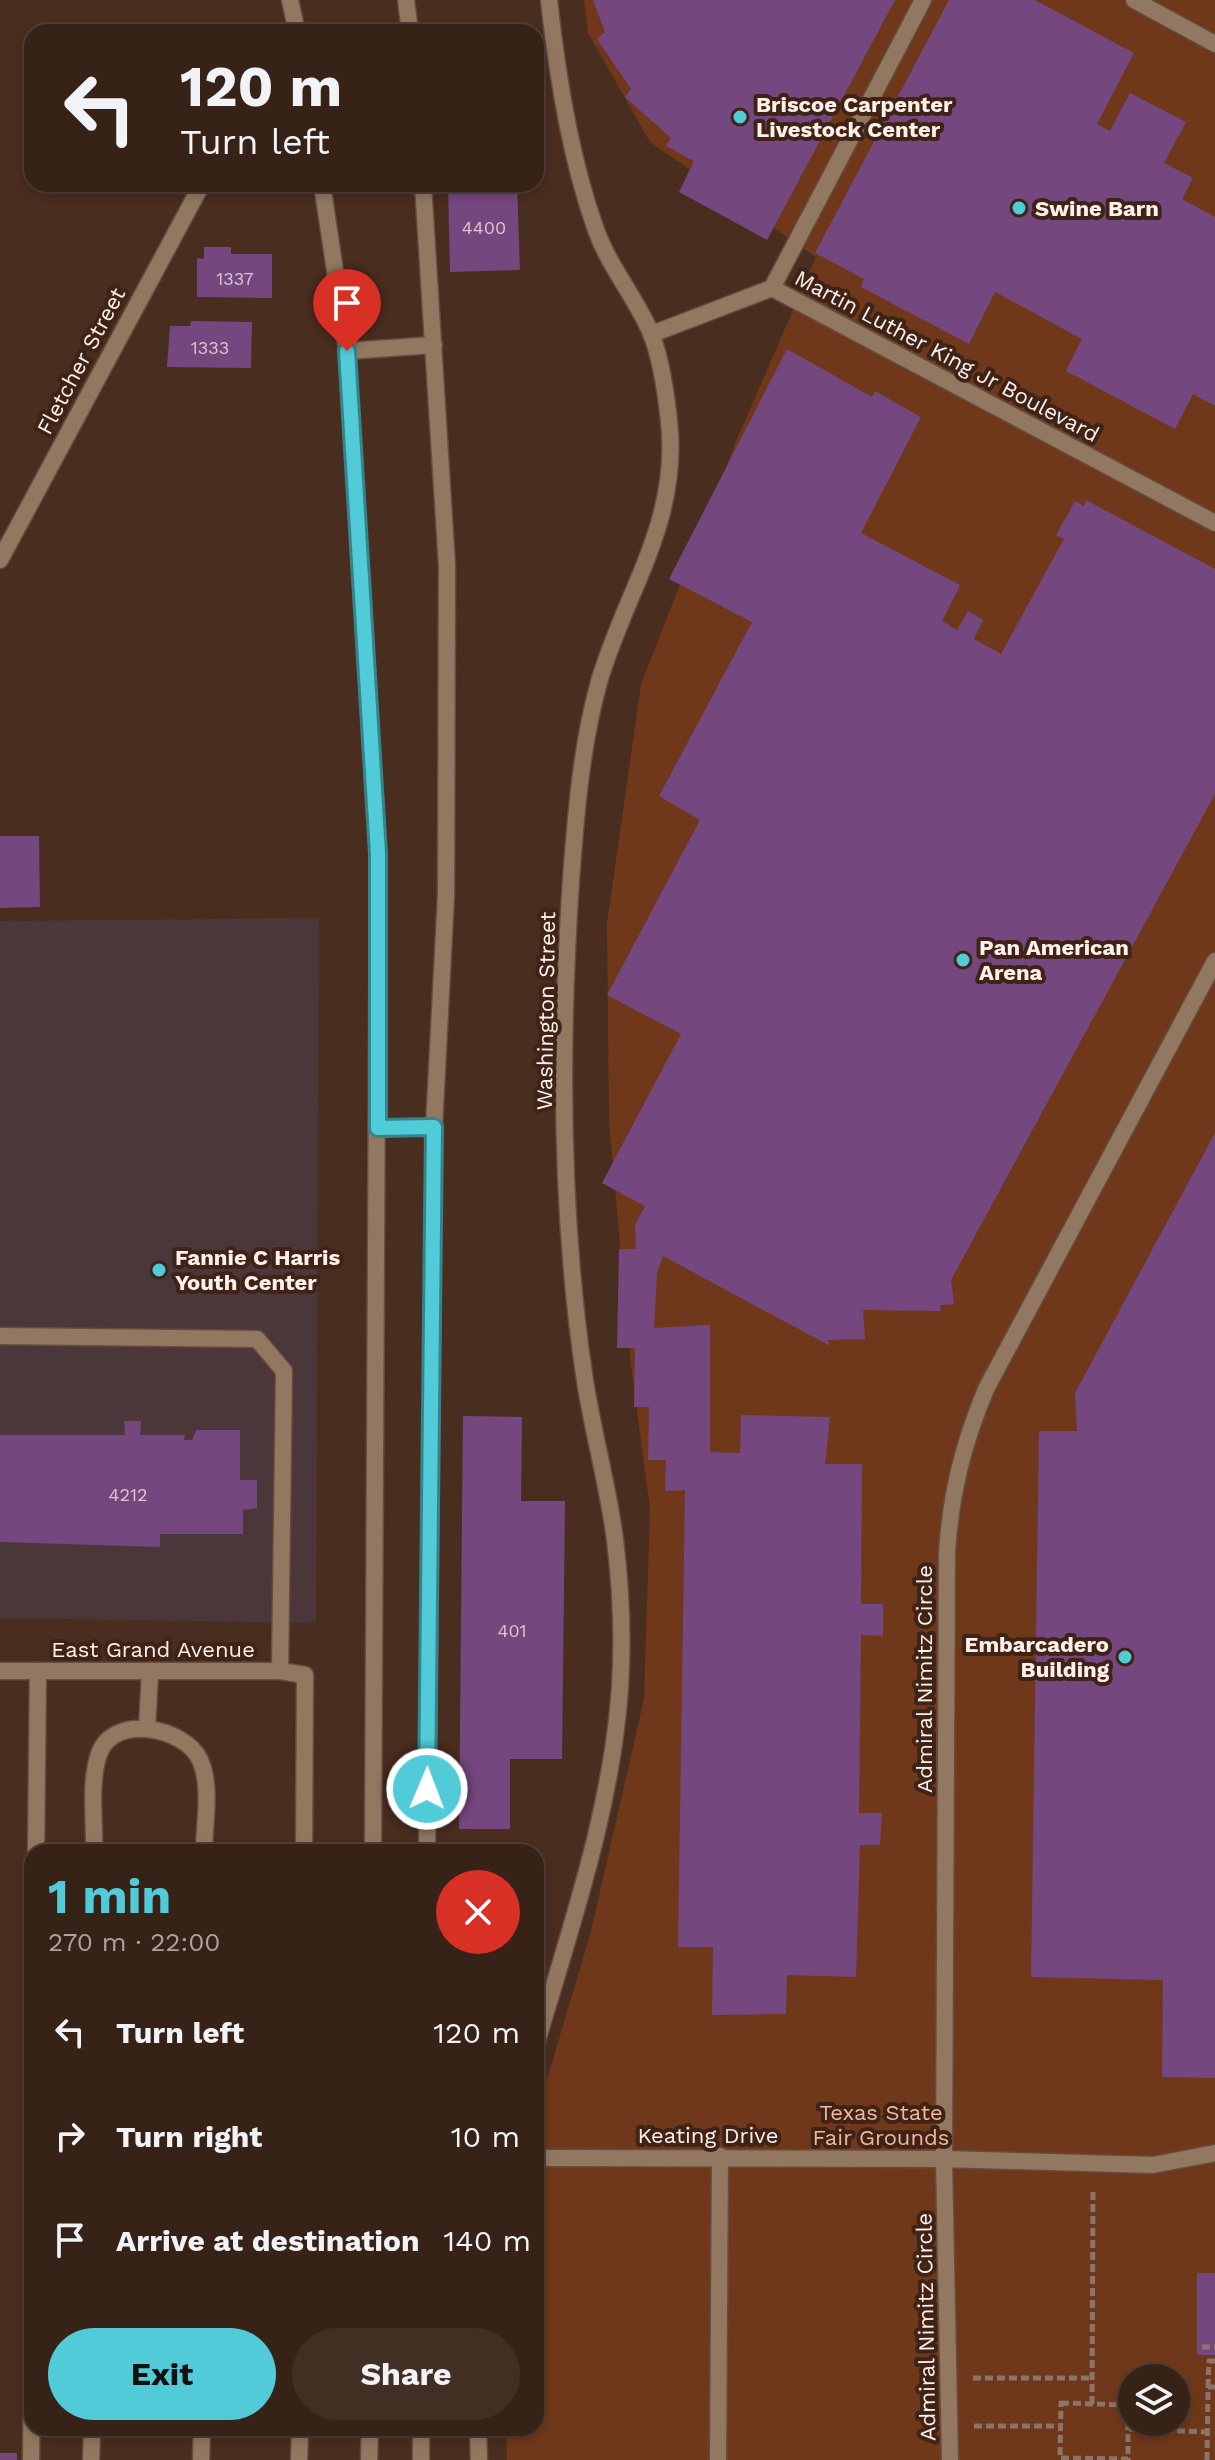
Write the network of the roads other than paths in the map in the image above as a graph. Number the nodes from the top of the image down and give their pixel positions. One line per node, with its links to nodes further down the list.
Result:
1 (290, 0): 6 (street)
2 (406, 0): 7 (street)
3 (549, 0): 13 (street, Washington Street)
4 (923, 0): 12 (street)
5 (1134, 0): 8 (street)
6 (295, 24)
7 (409, 24)
8 (1215, 44)
9 (198, 192): 17 (street, Fletcher Street)
10 (323, 192): 15 (street)
11 (424, 192): 14 (street)
12 (772, 288): 13 (street, Martin Luther King Jr Boulevard); 16 (street, Martin Luther King Jr Boulevard)
13 (652, 334): 33 (street, Washington Street)
14 (434, 345): 15 (street); 19 (street)
15 (347, 351): 20 (street)
16 (1215, 523)
17 (0, 560)
18 (1215, 961): 37 (street, Admiral Nimitz Circle)
19 (434, 1127): 20 (street); 32 (street)
20 (378, 1128): 31 (street)
21 (0, 1336): 24 (street)
22 (0, 1671): 23 (street, East Grand Avenue)
23 (38, 1671): 25 (street, East Grand Avenue); 27 (street)
24 (280, 1671): 25 (street, East Grand Avenue); 30 (street, East Grand Avenue)
25 (150, 1673): 26 (street)
26 (147, 1728): 28 (street); 29 (street)
27 (36, 1844)
28 (94, 1844)
29 (204, 1844)
30 (304, 1844)
31 (373, 1844)
32 (427, 1844)
33 (544, 2016)
34 (1215, 2153): 37 (street, Keating Drive)
35 (720, 2156): 36 (street, Keating Drive); 37 (street, Keating Drive); 52 (street)
36 (544, 2158)
37 (944, 2159): 53 (street, Admiral Nimitz Circle)
38 (31, 2436): 45 (street)
39 (92, 2436): 46 (street)
40 (202, 2436): 47 (street)
41 (300, 2436): 48 (street)
42 (370, 2436): 49 (street)
43 (421, 2436): 50 (street)
44 (478, 2436): 51 (street)
45 (31, 2460)
46 (91, 2460)
47 (201, 2460)
48 (299, 2460)
49 (369, 2460)
50 (421, 2460)
51 (479, 2460)
52 (718, 2460)
53 (950, 2460)

